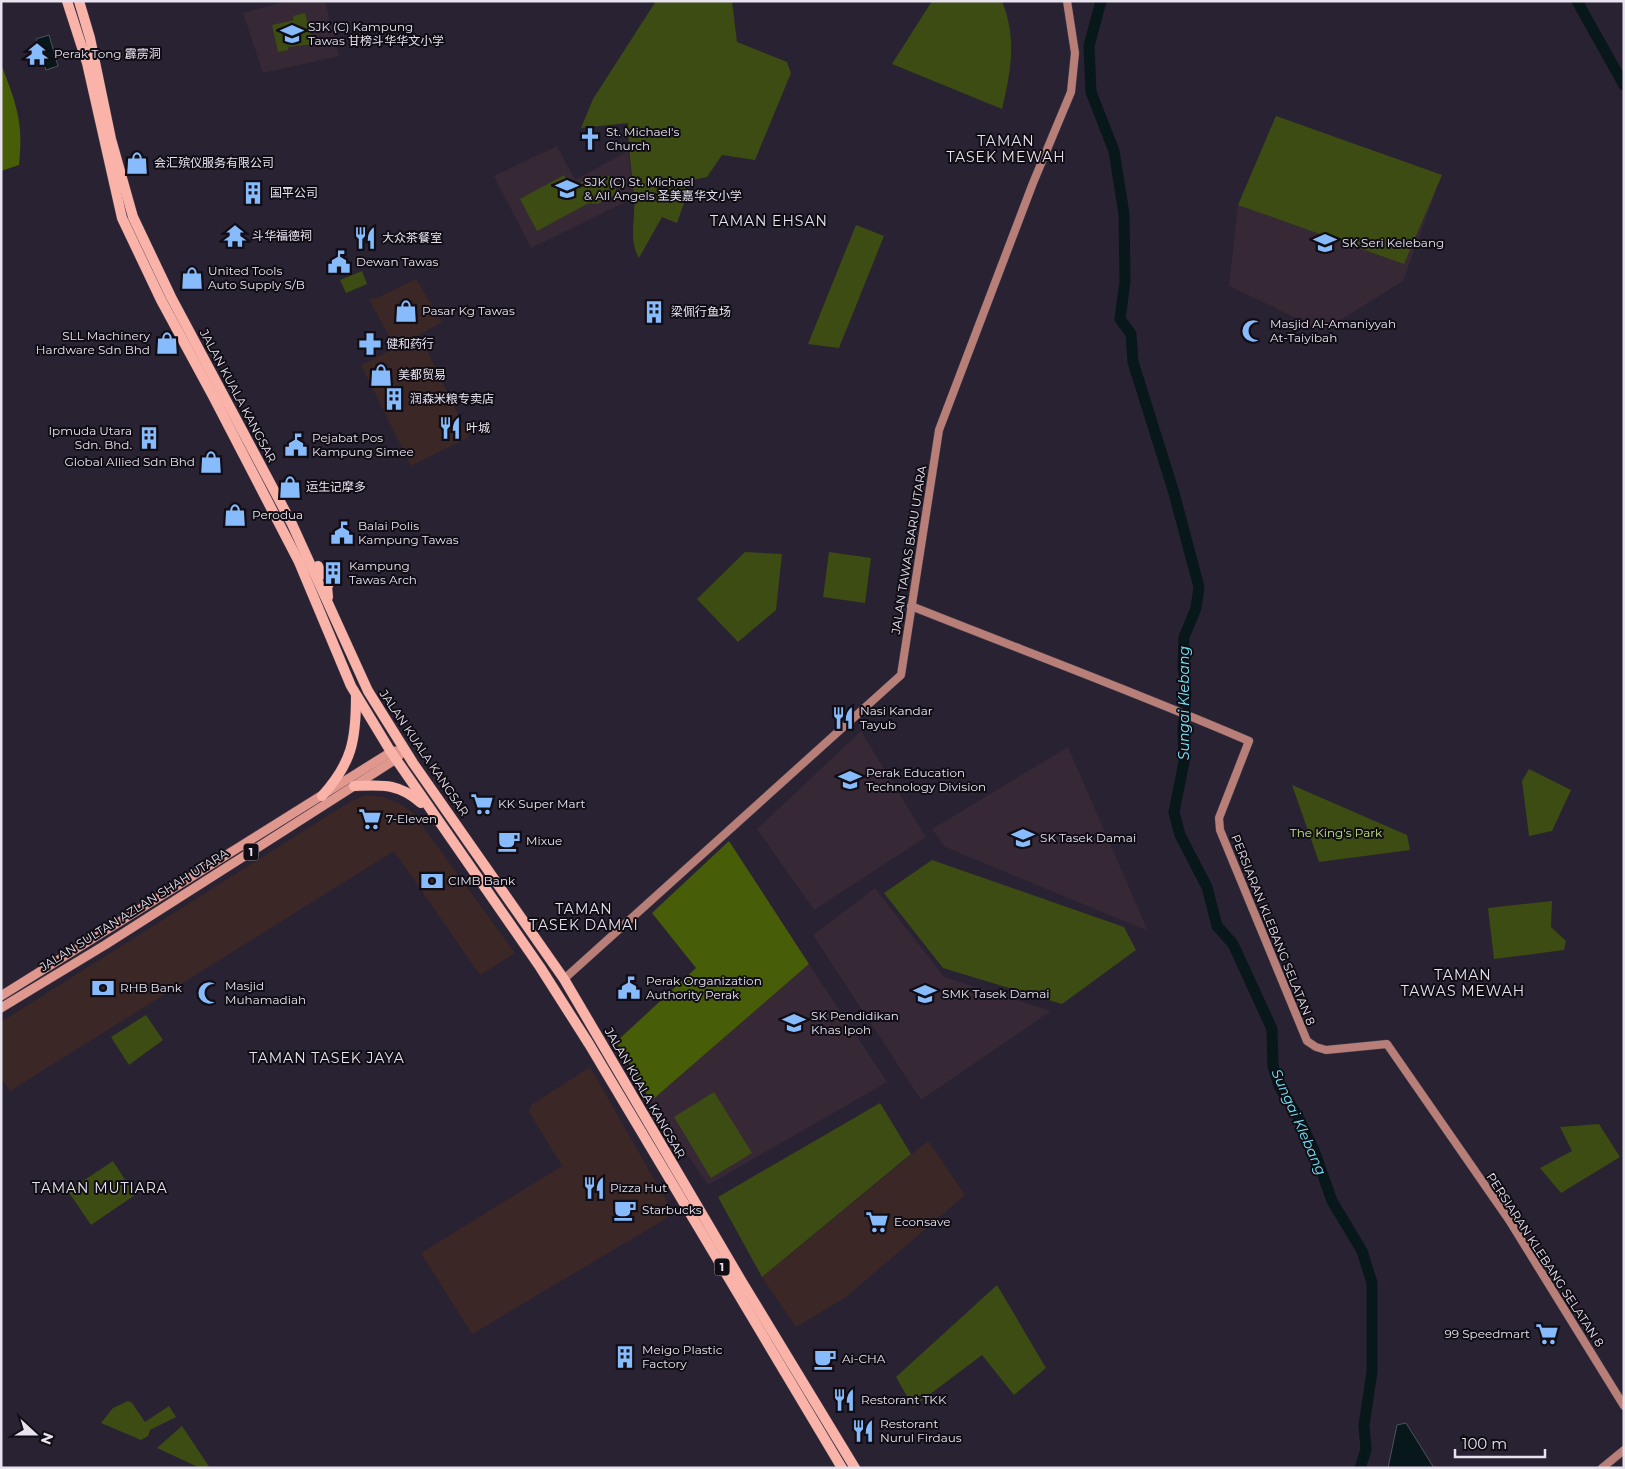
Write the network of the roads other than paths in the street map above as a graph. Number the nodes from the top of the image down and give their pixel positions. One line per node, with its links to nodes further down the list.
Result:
1 (67, 1): 5 (highway, JALAN KUALA KANGSAR)
2 (79, 1): 4 (highway, JALAN KUALA KANGSAR)
3 (1067, 1): 8 (street, JALAN TAWAS BARU UTARA)
4 (299, 538): 6 (highway, JALAN KUALA KANGSAR); 7 (highway)
5 (288, 541): 6 (highway); 9 (highway, JALAN KUALA KANGSAR)
6 (320, 583): 7 (highway, JALAN KUALA KANGSAR); 9 (highway)
7 (328, 600): 11 (highway, JALAN KUALA KANGSAR)
8 (911, 606): 23 (street, JALAN TAWAS BARU UTARA); 27 (street, PERSIARAN KLEBANG SELATAN 8)
9 (337, 652): 10 (highway, JALAN KUALA KANGSAR)
10 (356, 696): 12 (highway, JALAN KUALA KANGSAR); 14 (highway)
11 (404, 750): 12 (main road, JALAN SULTAN AZLAN SHAH UTARA / 1); 16 (highway, JALAN KUALA KANGSAR / 1)
12 (393, 756): 13 (main road, JALAN SULTAN AZLAN SHAH UTARA / 1); 14 (main road, JALAN SULTAN AZLAN SHAH UTARA / 1); 15 (highway, JALAN KUALA KANGSAR / 1)
13 (354, 786): 15 (highway); 18 (main road, JALAN SULTAN AZLAN SHAH UTARA / 1)
14 (322, 796): 17 (main road, JALAN SULTAN AZLAN SHAH UTARA / 1)
15 (430, 808): 19 (highway, JALAN KUALA KANGSAR / 1)
16 (493, 876): 19 (highway); 21 (highway, JALAN KUALA KANGSAR / 1)
17 (112, 926): 18 (main road); 20 (main road, JALAN SULTAN AZLAN SHAH UTARA / 1)
18 (102, 945): 20 (main road); 25 (main road, JALAN SULTAN AZLAN SHAH UTARA / 1)
19 (527, 948): 21 (highway); 22 (highway, JALAN KUALA KANGSAR / 1)
20 (70, 952): 24 (main road, JALAN SULTAN AZLAN SHAH UTARA / 1)
21 (549, 956): 23 (highway, JALAN KUALA KANGSAR / 1)
22 (540, 967): 23 (highway); 26 (highway, JALAN KUALA KANGSAR / 1)
23 (564, 979): 26 (highway); 30 (highway, JALAN KUALA KANGSAR / 1)
24 (1, 996)
25 (1, 1008)
26 (603, 1066): 29 (highway, JALAN KUALA KANGSAR / 1)
27 (1624, 1406)
28 (1624, 1450): 31 (street)
29 (842, 1468)
30 (855, 1468)
31 (1602, 1468)

